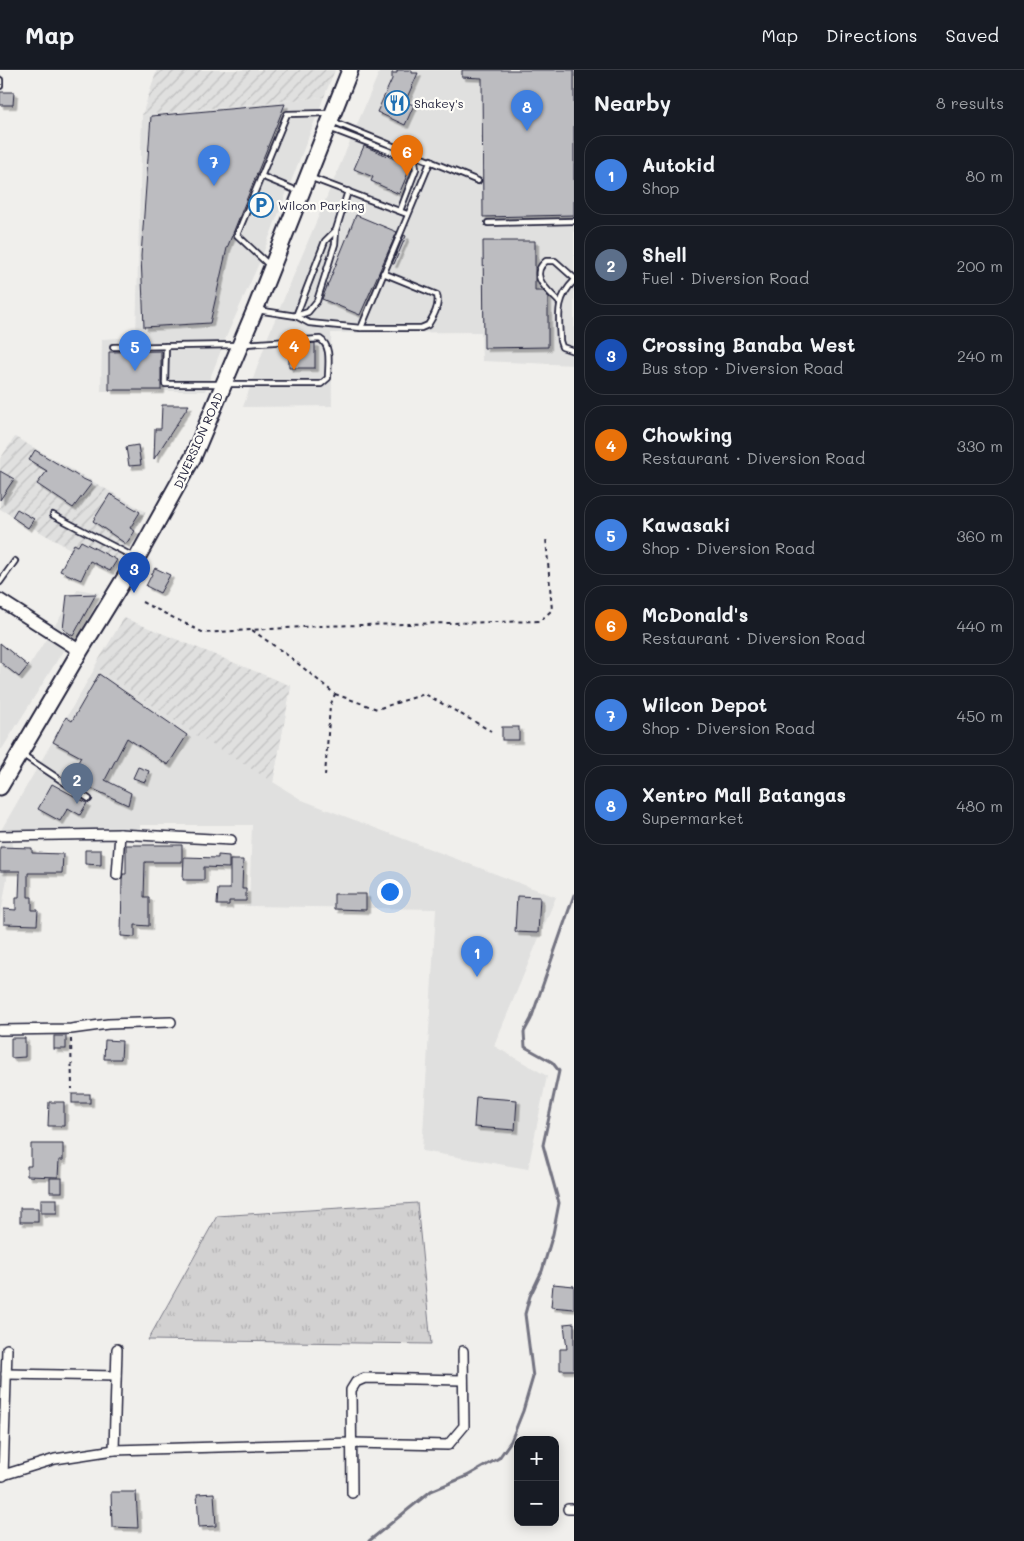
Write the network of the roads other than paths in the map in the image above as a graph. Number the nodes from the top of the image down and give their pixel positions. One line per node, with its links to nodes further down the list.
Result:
1 (350, 70): 4 (highway, DIVERSION ROAD)
2 (0, 80): 3 (lane)
3 (0, 86)
4 (330, 120): 5 (lane); 6 (lane); 7 (highway, DIVERSION ROAD); 11 (lane)
5 (431, 160): 8 (lane); 12 (lane)
6 (261, 176): 10 (lane); 16 (lane)
7 (308, 176): 9 (lane); 10 (highway, DIVERSION ROAD)
8 (478, 180)
9 (348, 191): 11 (lane); 15 (lane)
10 (301, 192): 16 (highway, DIVERSION ROAD)
11 (400, 211): 12 (lane)
12 (407, 214): 17 (lane)
13 (574, 221): 14 (lane)
14 (488, 223)
15 (336, 230): 21 (lane); 21 (lane)
16 (272, 268): 20 (highway, DIVERSION ROAD)
17 (383, 273): 22 (lane); 22 (lane)
18 (574, 280): 19 (lane); 19 (lane)
19 (559, 302): 26 (lane)
20 (255, 310): 21 (lane); 23 (highway, DIVERSION ROAD)
21 (296, 316): 22 (lane)
22 (361, 328)
23 (240, 345): 24 (lane); 27 (highway, DIVERSION ROAD); 27 (lane)
24 (166, 346): 25 (lane); 27 (lane)
25 (113, 347)
26 (574, 351)
27 (224, 384): 29 (highway, DIVERSION ROAD)
28 (53, 515): 29 (lane)
29 (138, 558): 33 (highway, DIVERSION ROAD)
30 (15, 561): 31 (lane)
31 (0, 582)
32 (0, 600): 33 (street)
33 (80, 651): 34 (highway, DIVERSION ROAD)
34 (20, 753): 35 (highway, DIVERSION ROAD); 36 (lane)
35 (0, 787)
36 (88, 798)
37 (120, 834): 38 (street); 39 (street); 40 (street)
38 (0, 836)
39 (230, 840)
40 (117, 875)
41 (171, 1022): 42 (street)
42 (0, 1030)
43 (7, 1349): 46 (street)
44 (117, 1349): 47 (street)
45 (463, 1351): 48 (street)
46 (6, 1374): 47 (street); 51 (street)
47 (116, 1376): 50 (street)
48 (464, 1380): 49 (street); 49 (street)
49 (351, 1443): 50 (street); 52 (street)
50 (114, 1450): 51 (street)
51 (2, 1476)
52 (352, 1493)

